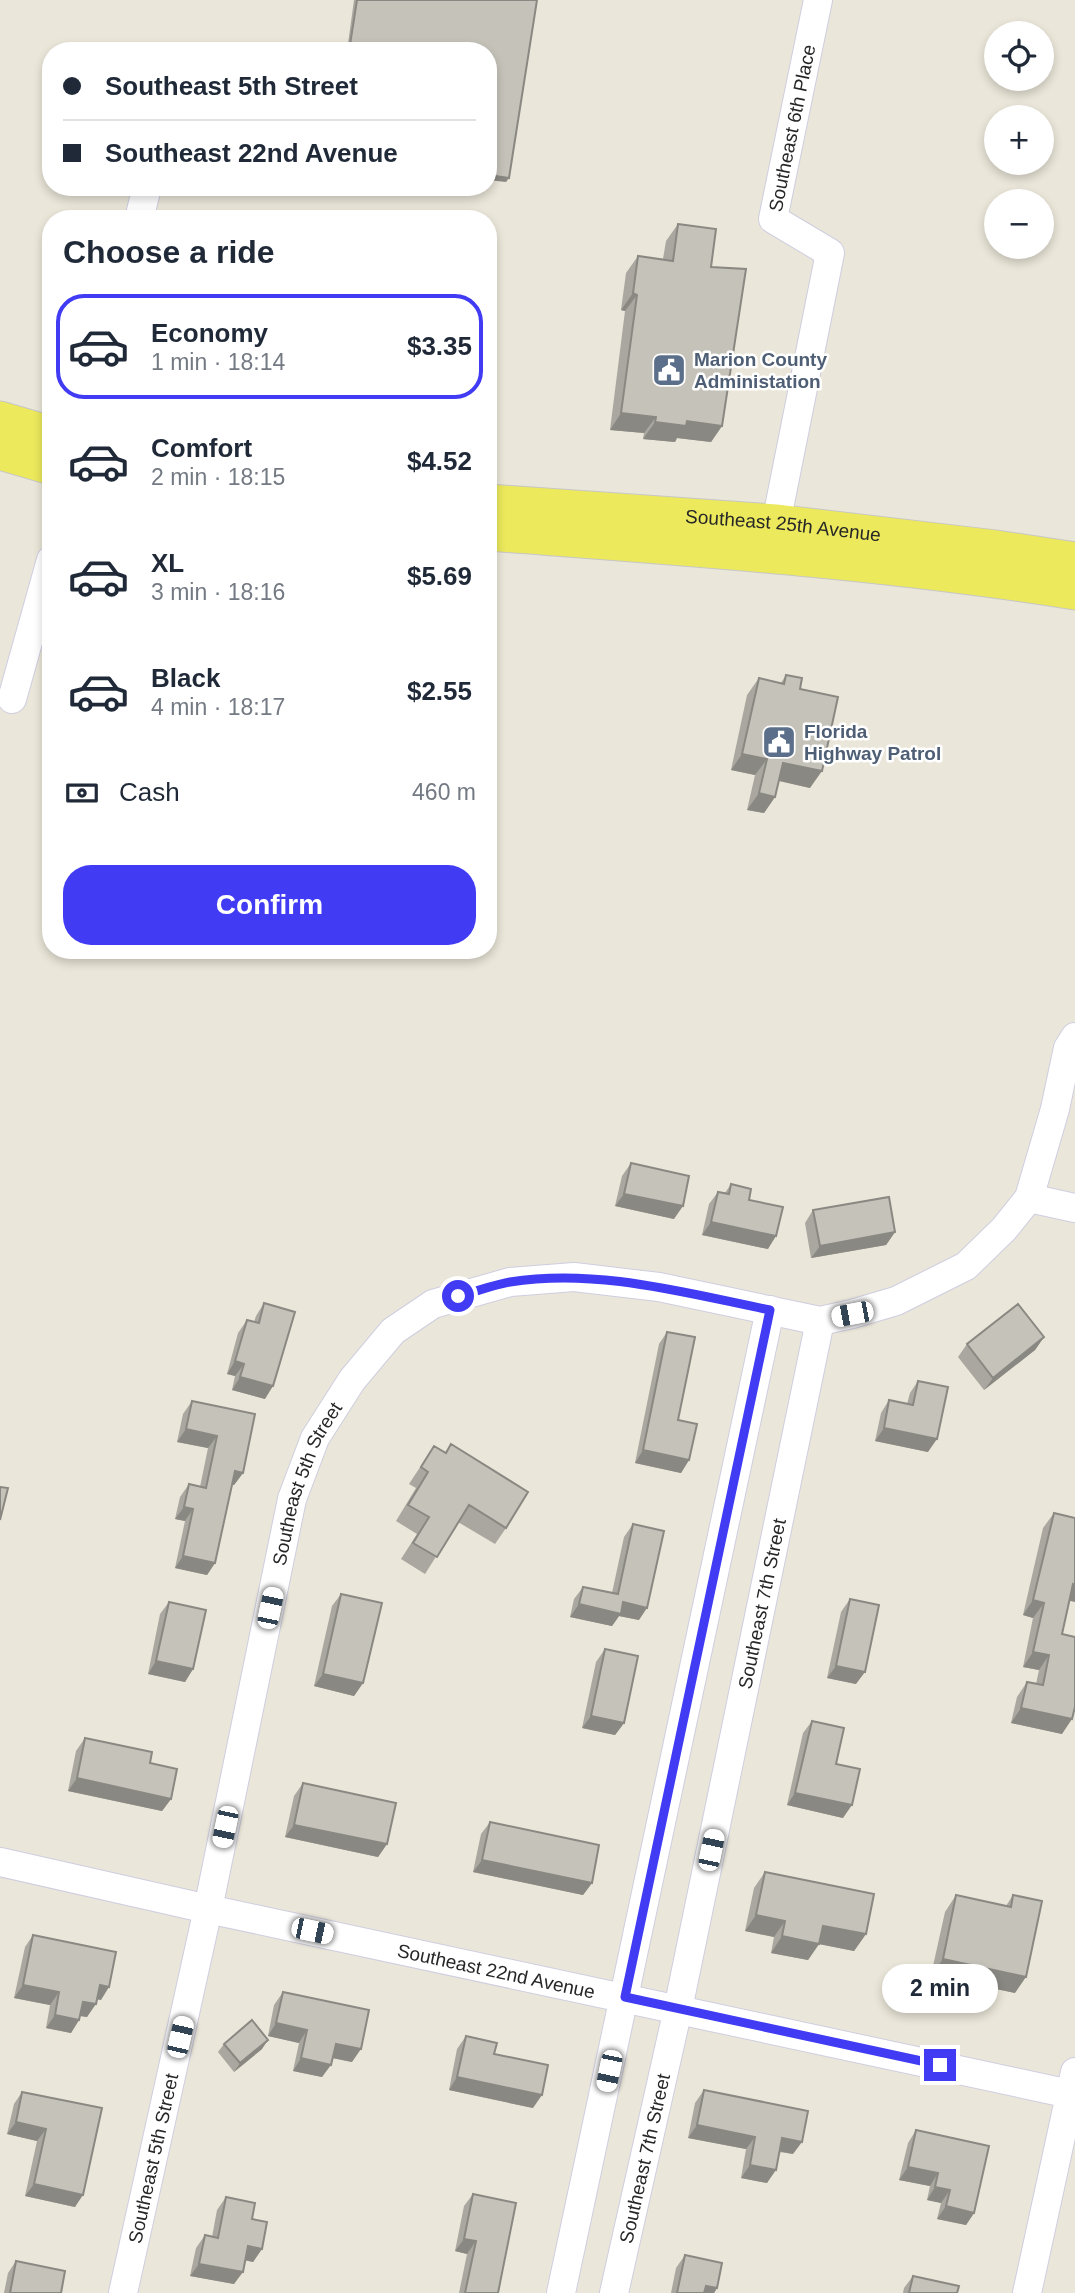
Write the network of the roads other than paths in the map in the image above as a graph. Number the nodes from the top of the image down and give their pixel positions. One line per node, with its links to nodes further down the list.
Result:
1 (818, 0): 8 (street, Southeast 6th Place)
2 (0, 419): 3 (main road)
3 (42, 431)
4 (0, 452): 5 (main road)
5 (42, 464)
6 (497, 503): 8 (main road, Southeast 25th Avenue)
7 (497, 533): 8 (main road, Southeast 25th Avenue)
8 (773, 538): 9 (main road, Southeast 25th Avenue); 11 (main road, Southeast 25th Avenue)
9 (1075, 560)
10 (42, 592): 12 (street)
11 (1075, 592)
12 (12, 699)
13 (1075, 1037): 14 (street)
14 (1029, 1198): 15 (street); 17 (street)
15 (1075, 1208)
16 (770, 1310): 17 (street, Southeast 5th Street); 19 (street, Southeast 5th Street); 20 (street)
17 (821, 1321): 21 (street, Southeast 7th Street)
18 (0, 1862): 19 (street, Southeast 22nd Avenue)
19 (208, 1909): 20 (street, Southeast 22nd Avenue); 23 (street, Southeast 5th Street)
20 (625, 1997): 21 (street, Southeast 22nd Avenue); 24 (street)
21 (678, 2008): 22 (street, Southeast 22nd Avenue); 25 (street, Southeast 7th Street)
22 (1073, 2087): 26 (street)
23 (123, 2293)
24 (561, 2293)
25 (614, 2293)
26 (1027, 2293)

